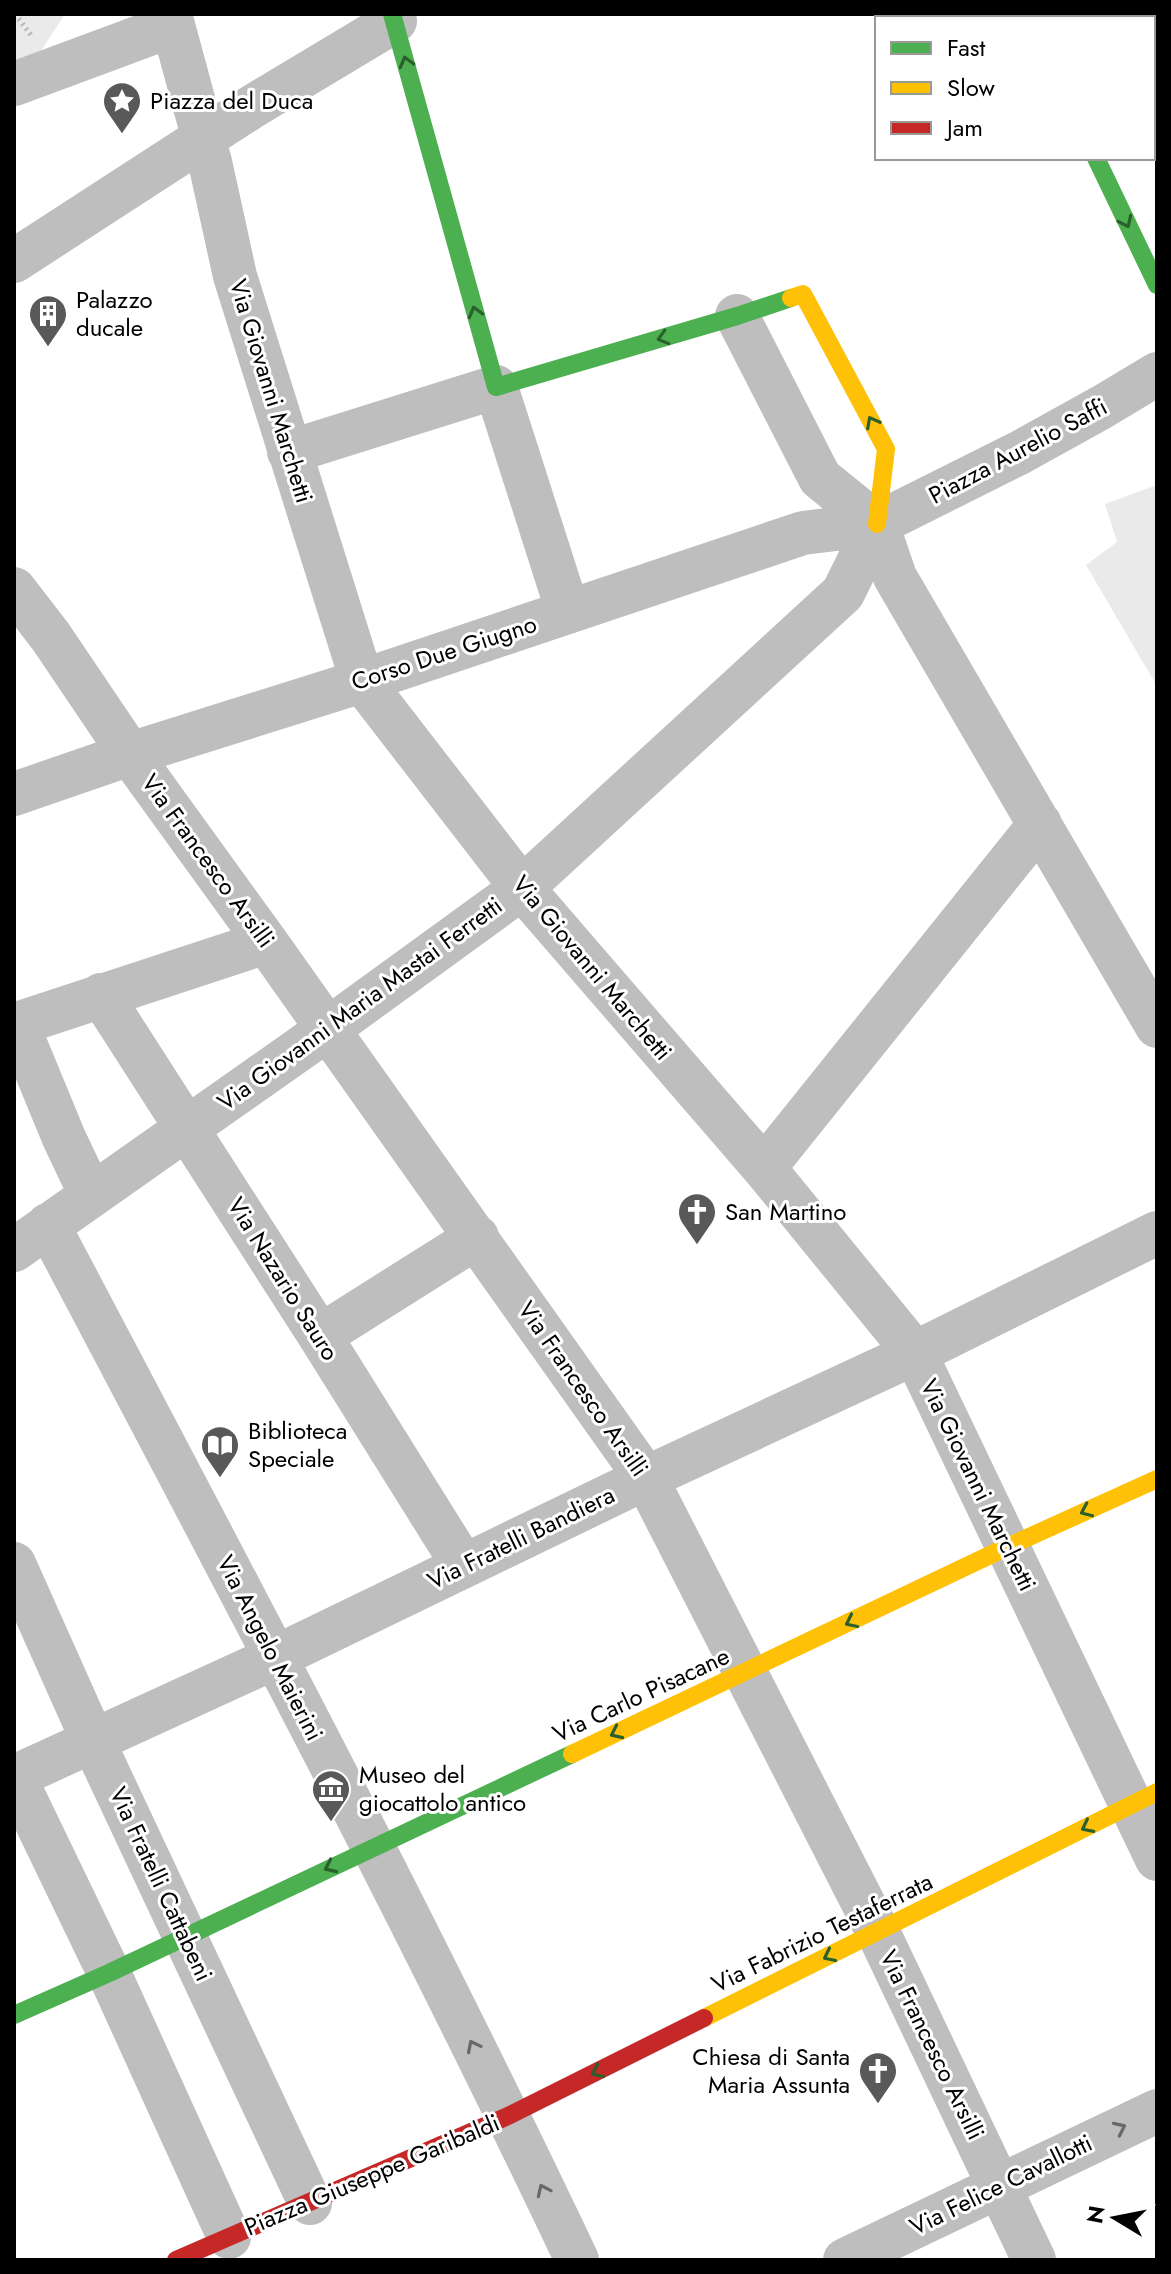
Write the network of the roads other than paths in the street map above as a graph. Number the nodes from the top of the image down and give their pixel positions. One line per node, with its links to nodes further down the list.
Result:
1 (394, 17): 4 (street); 10 (street, one-way to 1)
2 (172, 19): 3 (street); 4 (street, Via Giovanni Marchetti)
3 (14, 84)
4 (203, 137): 6 (street); 11 (street, Via Giovanni Marchetti)
5 (1097, 160): 7 (street, one-way to 7)
6 (14, 261)
7 (1157, 285)
8 (737, 316): 10 (street, one-way to 10); 12 (street); 12 (street, one-way to 8)
9 (1157, 374): 12 (street, Piazza Aurelio Saffi)
10 (496, 387): 11 (street); 14 (street)
11 (289, 452): 15 (street, Via Giovanni Marchetti)
12 (877, 524): 14 (street, Corso Due Giugno); 18 (street); 19 (street, Via Giovanni Maria Mastai Ferretti)
13 (14, 589): 16 (street, Via Francesco Arsilli)
14 (568, 612): 15 (street, Corso Due Giugno)
15 (362, 681): 16 (street, Corso Due Giugno); 19 (street, Via Giovanni Marchetti)
16 (130, 754): 17 (street, Corso Due Giugno); 20 (street, Via Francesco Arsilli)
17 (14, 794)
18 (1040, 824): 23 (street); 26 (street)
19 (522, 888): 24 (street, Via Giovanni Maria Mastai Ferretti); 26 (street, Via Giovanni Marchetti)
20 (266, 942): 21 (street); 24 (street, Via Francesco Arsilli)
21 (101, 995): 22 (street); 25 (street, Via Nazario Sauro)
22 (15, 1024): 27 (street)
23 (1157, 1026)
24 (328, 1029): 25 (street, Via Giovanni Maria Mastai Ferretti); 30 (street, Via Francesco Arsilli)
25 (187, 1128): 27 (street, Via Giovanni Maria Mastai Ferretti); 31 (street, Via Nazario Sauro)
26 (764, 1168): 32 (street, Via Giovanni Marchetti)
27 (91, 1195): 29 (street, Via Giovanni Maria Mastai Ferretti)
28 (1157, 1233): 32 (street, Via Fratelli Bandiera)
29 (31, 1237): 38 (street, Via Angelo Maierini)
30 (477, 1237): 31 (street); 33 (street, Via Francesco Arsilli)
31 (320, 1336): 37 (street, Via Nazario Sauro)
32 (915, 1353): 33 (street, Via Fratelli Bandiera); 35 (street, Via Giovanni Marchetti)
33 (646, 1478): 37 (street, Via Fratelli Bandiera); 39 (street, Via Francesco Arsilli)
34 (1157, 1479): 35 (street, Via Carlo Pisacane, one-way to 35)
35 (1007, 1547): 39 (street, Via Carlo Pisacane, one-way to 39); 42 (street, Via Giovanni Marchetti)
36 (14, 1564): 40 (street, Via Fratelli Cattabeni)
37 (463, 1565): 38 (street, Via Fratelli Bandiera)
38 (276, 1657): 40 (street, Via Fratelli Bandiera); 43 (street, Via Angelo Maierini)
39 (746, 1672): 43 (street, Via Carlo Pisacane, one-way to 43); 45 (street, Via Francesco Arsilli)
40 (93, 1741): 41 (street, Via Fratelli Bandiera); 46 (street, Via Fratelli Cattabeni)
41 (14, 1776): 47 (street)
42 (1144, 1799): 44 (street, Via Giovanni Marchetti); 45 (street, Via Fabrizio Testaferrata, one-way to 45)
43 (372, 1847): 46 (street, Via Carlo Pisacane, one-way to 46); 50 (street, Via Angelo Maierini, one-way to 43)
44 (1157, 1859)
45 (878, 1932): 50 (street, Via Fabrizio Testaferrata, one-way to 50); 51 (street, Via Francesco Arsilli)
46 (185, 1936): 47 (street, Via Carlo Pisacane); 52 (street, Via Fratelli Cattabeni)
47 (109, 1973): 48 (street, Via Carlo Pisacane); 53 (street)
48 (14, 2015)
49 (1157, 2111): 51 (street, Via Felice Cavallotti, one-way to 49)
50 (508, 2116): 52 (street, Piazza Giuseppe Garibaldi); 55 (street, Piazza Giuseppe Garibaldi, one-way to 50)
51 (999, 2186): 56 (street, Via Felice Cavallotti); 57 (street, Via Francesco Arsilli)
52 (310, 2203): 53 (street, Piazza Giuseppe Garibaldi)
53 (229, 2237): 54 (street, Piazza Giuseppe Garibaldi)
54 (176, 2260)
55 (577, 2260)
56 (845, 2260)
57 (1034, 2260)

